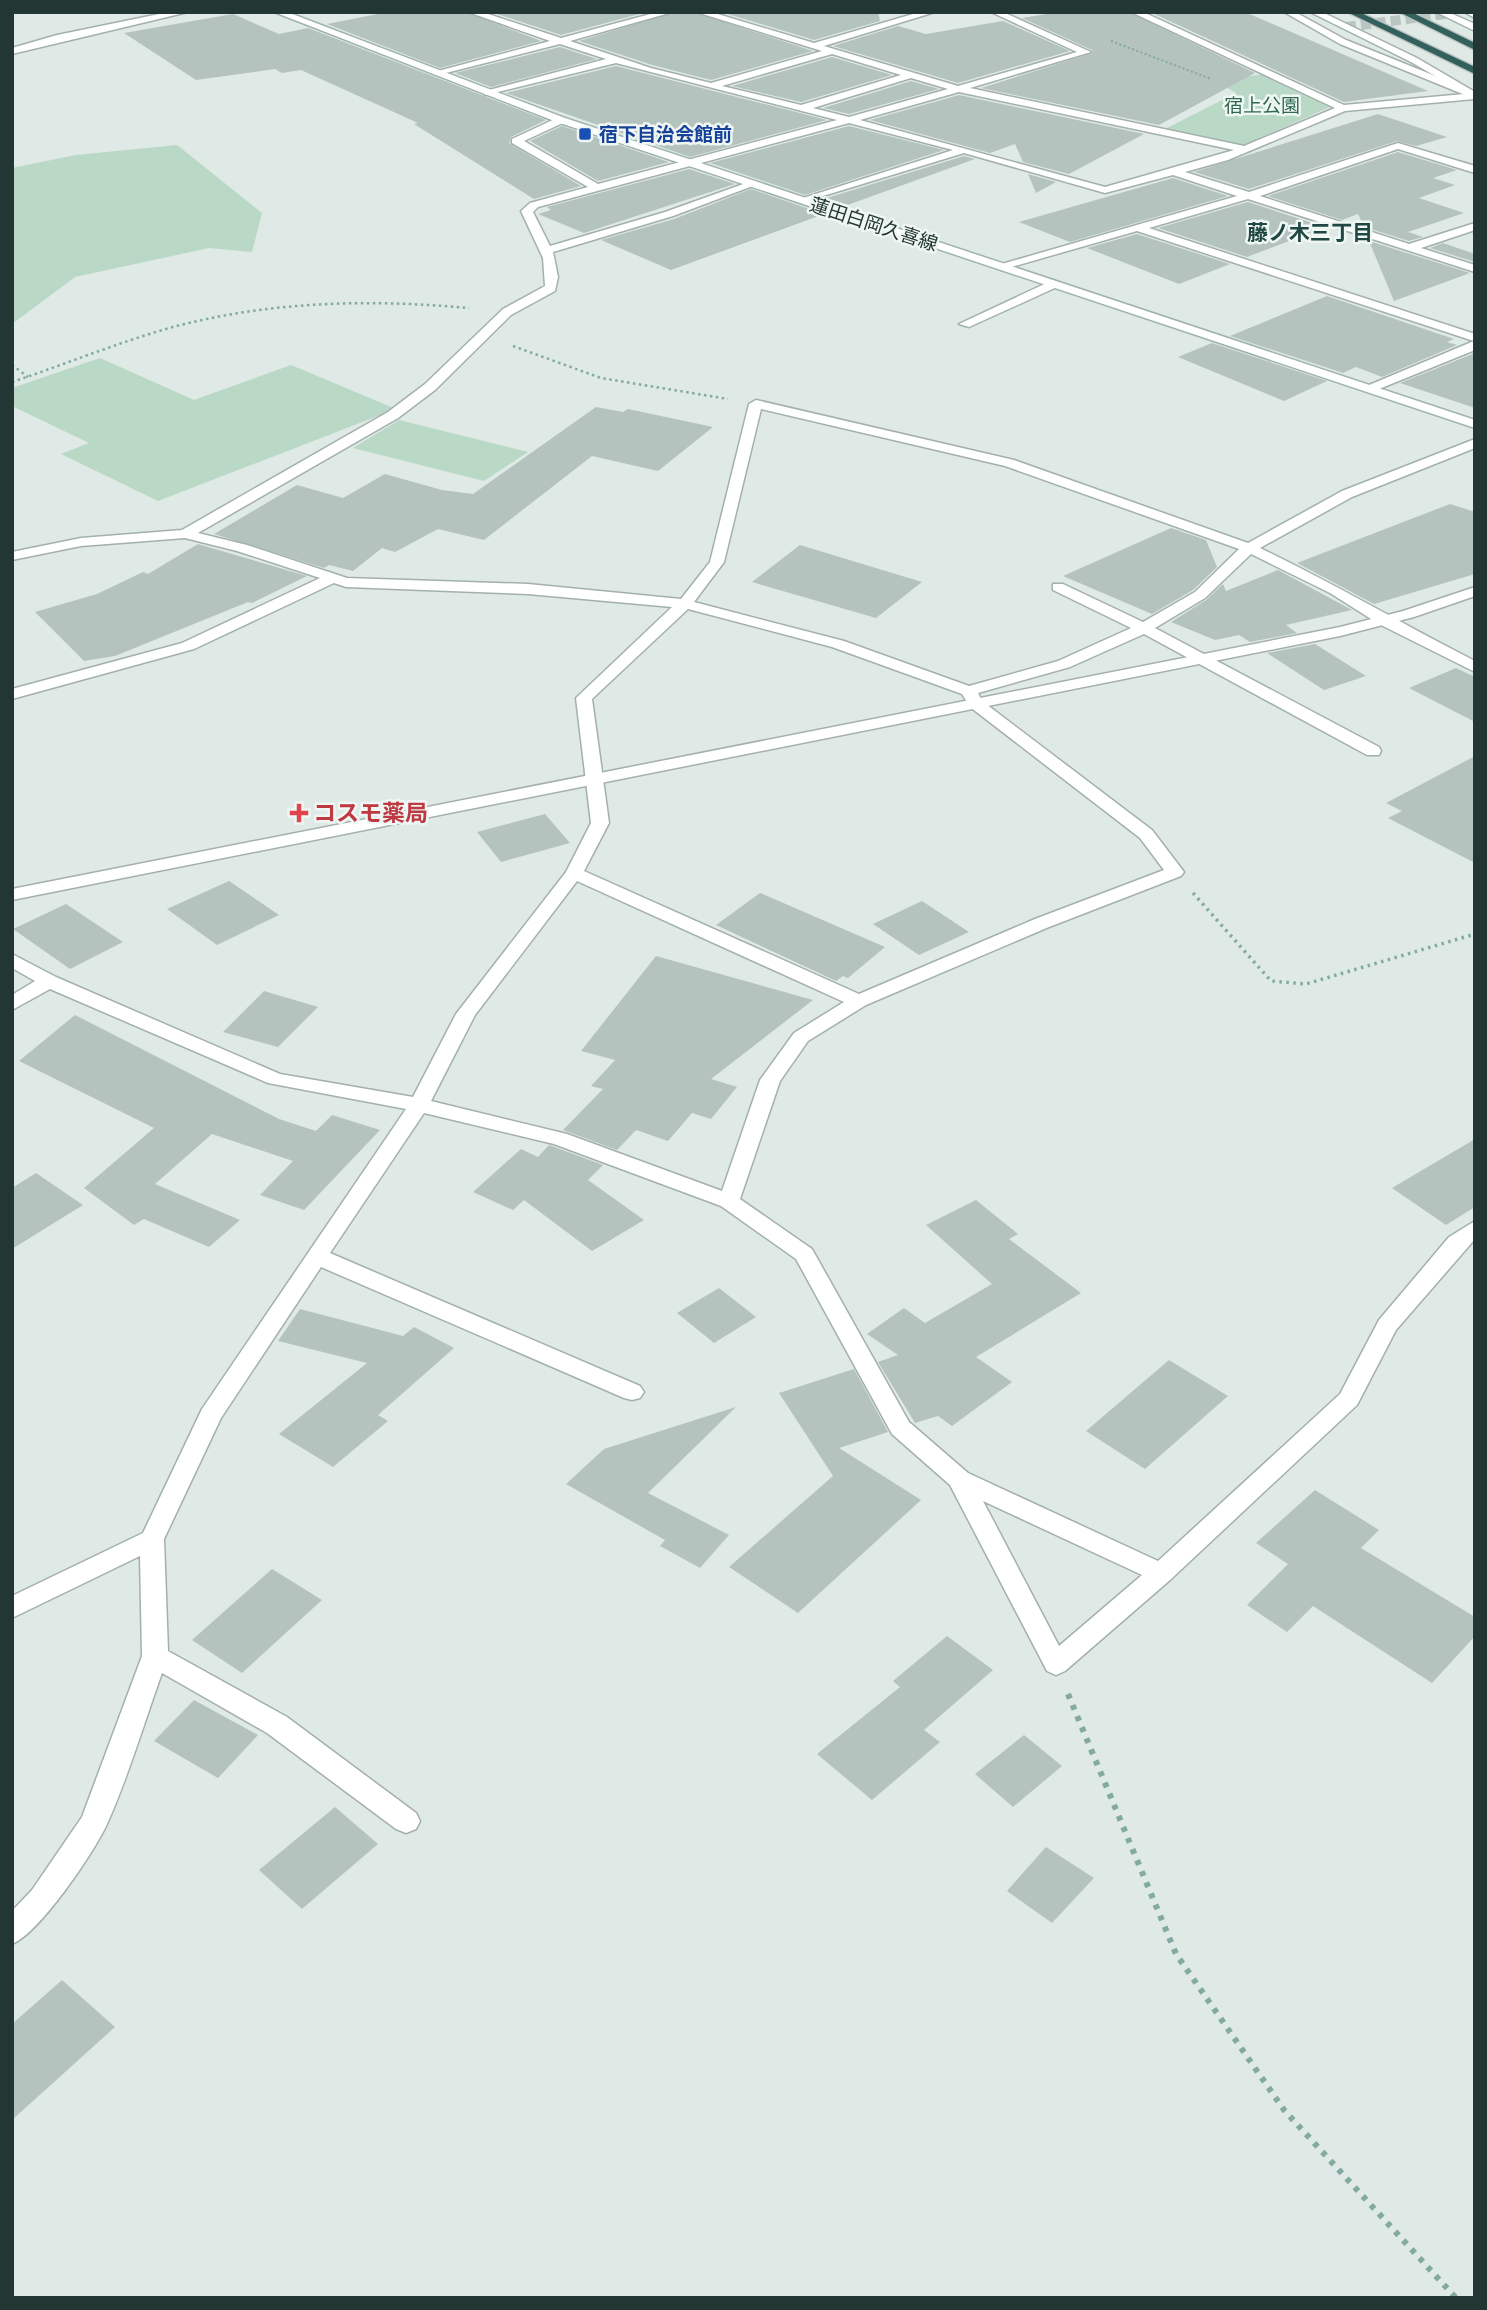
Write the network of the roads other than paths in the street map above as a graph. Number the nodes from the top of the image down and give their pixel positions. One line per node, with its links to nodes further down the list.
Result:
1 (184, 12): 20 (street)
2 (278, 12): 24 (street, 蓮田白岡久喜線)
3 (472, 12): 17 (street)
4 (669, 12): 17 (street)
5 (699, 12): 18 (street)
6 (931, 12): 18 (street)
7 (995, 12): 27 (street)
8 (1135, 12): 31 (street)
9 (1288, 12): 29 (street)
10 (1314, 12): 29 (street)
11 (1351, 12): 23 (highway)
12 (1403, 12): 19 (highway)
13 (1440, 12): 16 (street)
14 (1468, 12): 15 (street)
15 (1475, 15)
16 (1475, 28)
17 (559, 41): 22 (street); 24 (street)
18 (814, 46): 21 (street)
19 (1475, 47)
20 (12, 51)
21 (833, 51): 25 (street); 26 (street)
22 (615, 60): 26 (street); 28 (street)
23 (1475, 71)
24 (441, 73): 28 (street, 蓮田白岡久喜線)
25 (911, 75): 27 (street); 30 (street)
26 (712, 86): 30 (street)
27 (959, 89): 33 (street); 35 (street)
28 (489, 93): 32 (street, 蓮田白岡久喜線)
29 (1474, 96): 31 (street)
30 (803, 108): 33 (street)
31 (1343, 108): 35 (street)
32 (561, 120): 36 (street, 蓮田白岡久喜線); 40 (street)
33 (850, 120): 34 (street); 36 (street)
34 (963, 149): 38 (street); 42 (street)
35 (1243, 149): 38 (street)
36 (691, 164): 39 (street, 蓮田白岡久喜線); 40 (street)
37 (1475, 170): 41 (street)
38 (1175, 172): 41 (street)
39 (753, 184): 42 (street, 蓮田白岡久喜線); 46 (street)
40 (597, 188): 46 (street)
41 (1248, 196): 44 (street); 45 (street)
42 (804, 201): 47 (street, 蓮田白岡久喜線)
43 (1475, 226): 45 (street)
44 (1139, 228): 47 (street); 51 (street)
45 (1408, 248): 48 (street)
46 (548, 250): 56 (street)
47 (1000, 266): 49 (street, 蓮田白岡久喜線)
48 (1475, 269)
49 (1053, 284): 50 (street); 53 (street, 蓮田白岡久喜線)
50 (965, 324)
51 (1475, 338)
52 (1475, 345): 53 (street)
53 (1369, 388): 54 (street, 蓮田白岡久喜線)
54 (1475, 424)
55 (1475, 443): 57 (street)
56 (185, 534): 58 (street); 59 (street)
57 (1249, 548): 62 (street); 63 (street); 64 (street)
58 (12, 555)
59 (331, 579): 62 (street); 67 (street)
60 (1058, 587): 64 (street)
61 (1475, 591): 63 (street)
62 (685, 604): 68 (street); 70 (street)
63 (1384, 621): 65 (street); 66 (street)
64 (1144, 628): 65 (street); 68 (street)
65 (1201, 660): 68 (street); 69 (street)
66 (1475, 667)
67 (12, 694)
68 (972, 698): 70 (street); 75 (street)
69 (1373, 751)
70 (595, 779): 71 (street); 72 (street)
71 (573, 873): 75 (street); 77 (street)
72 (12, 895)
73 (12, 960): 74 (street)
74 (49, 981): 76 (street); 77 (street)
75 (859, 1001): 78 (street)
76 (12, 1004)
77 (419, 1105): 78 (street); 80 (street)
78 (729, 1201): 82 (street)
79 (1475, 1228): 84 (street)
80 (317, 1256): 81 (street); 83 (street)
81 (632, 1392)
82 (959, 1479): 84 (street); 84 (street)
83 (152, 1539): 85 (street); 86 (street)
84 (1161, 1573)
85 (12, 1608)
86 (155, 1656): 87 (street); 88 (street)
87 (407, 1821)
88 (12, 1931)

